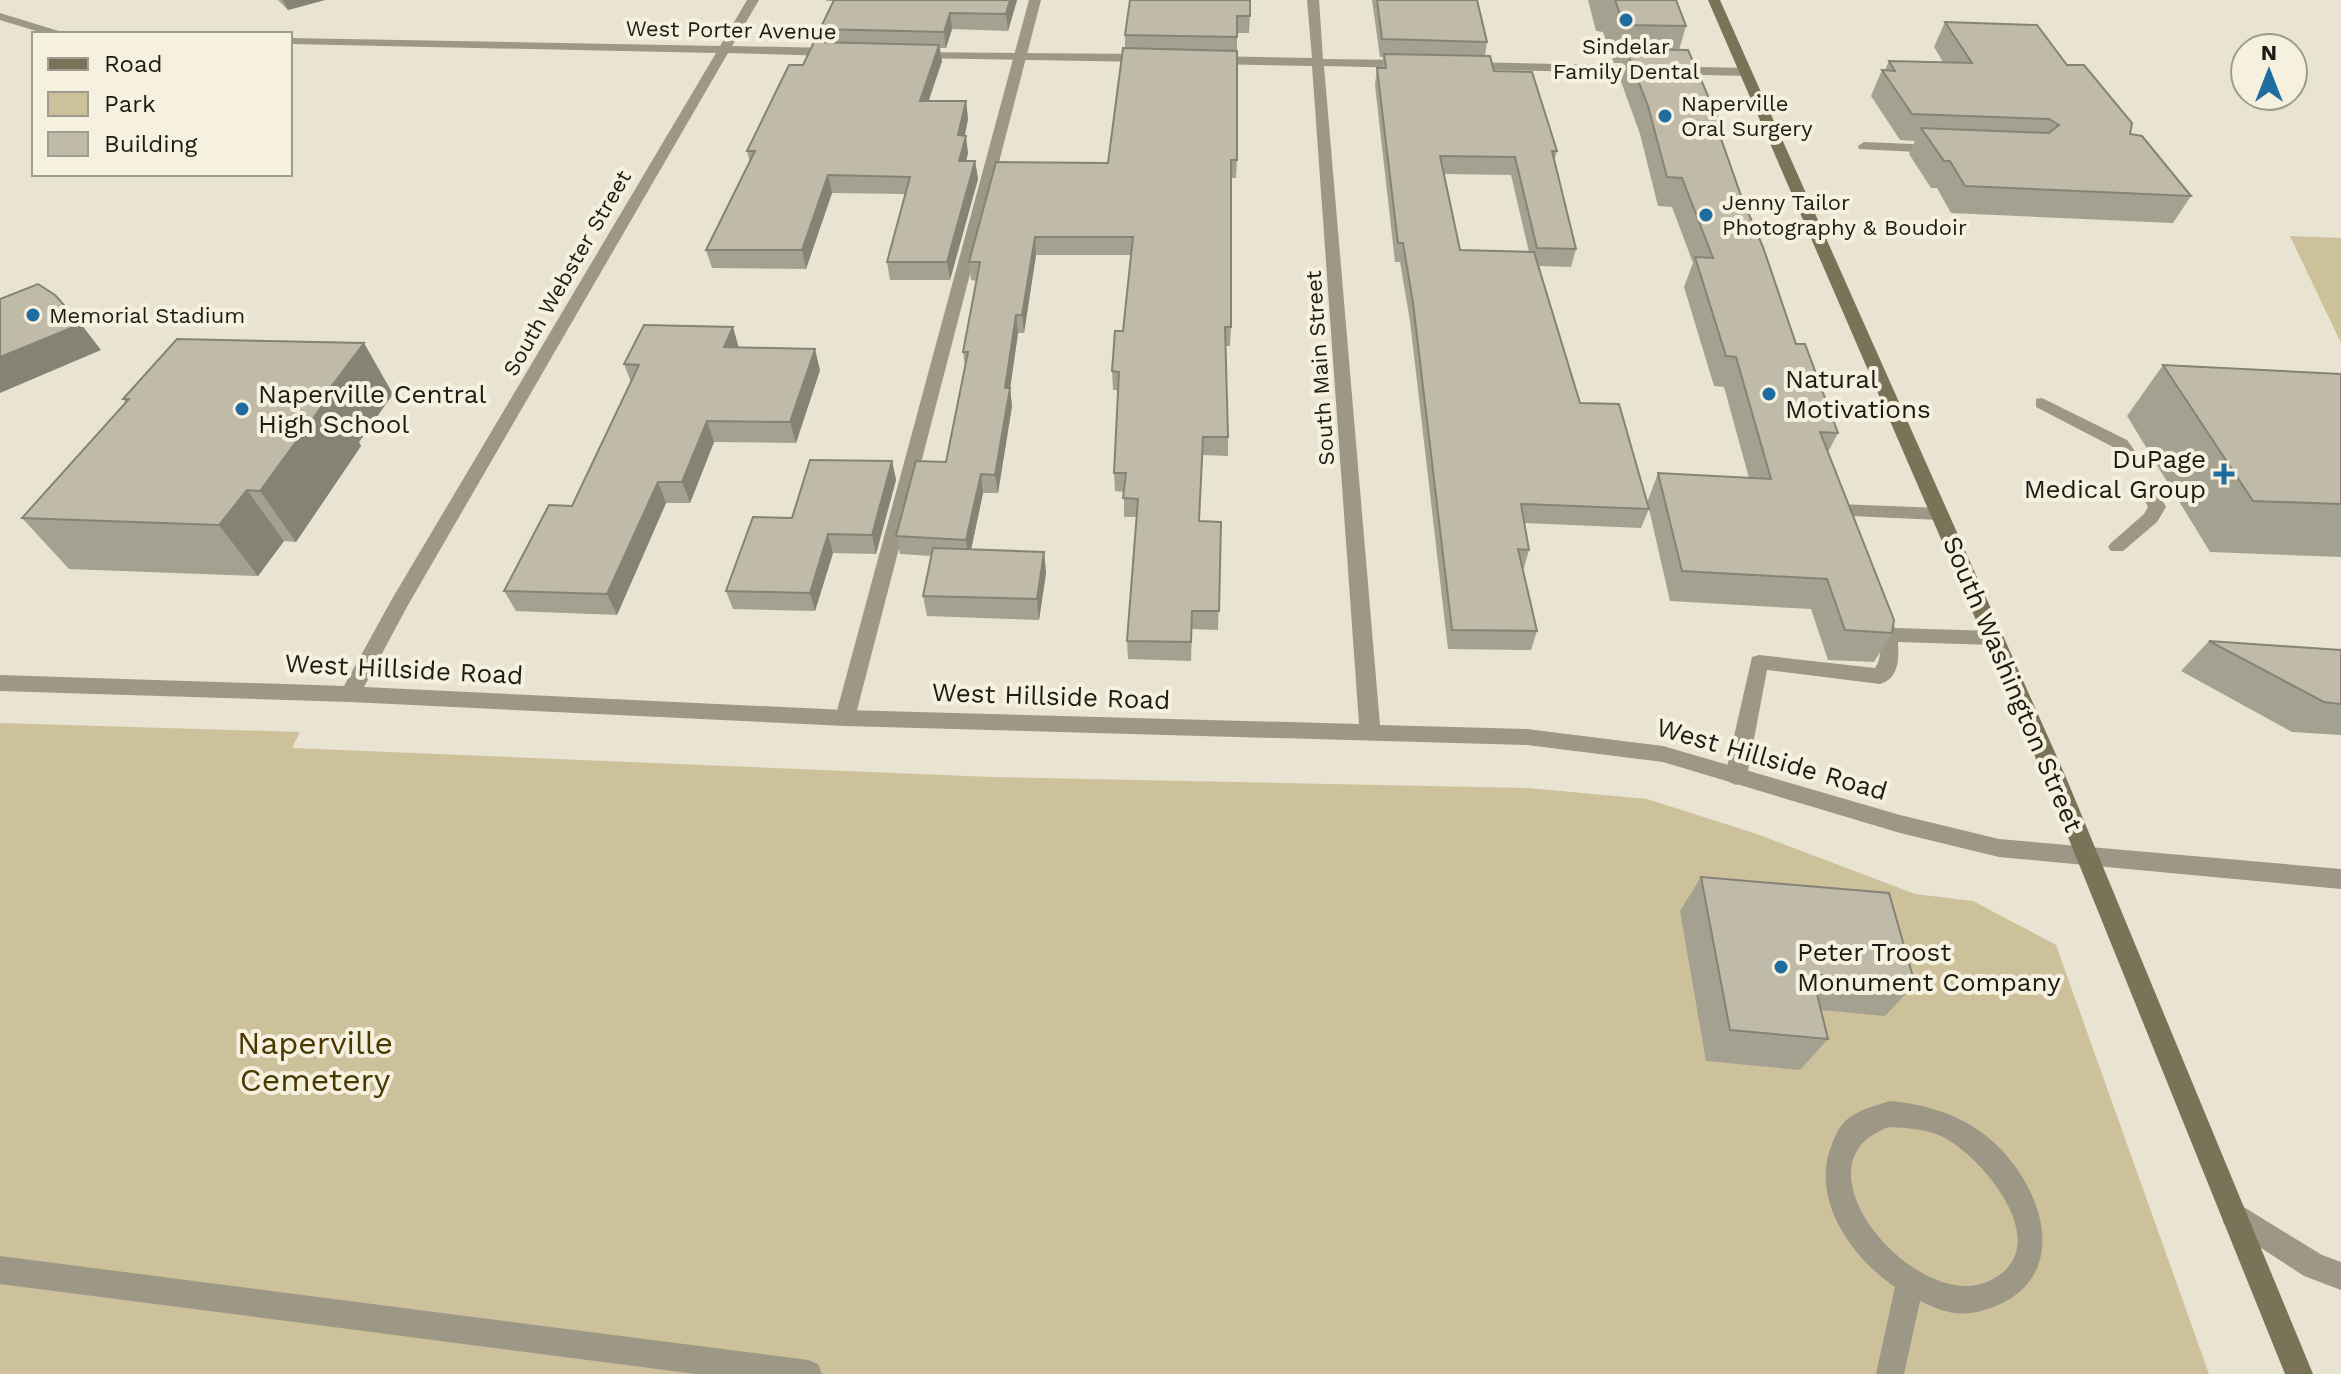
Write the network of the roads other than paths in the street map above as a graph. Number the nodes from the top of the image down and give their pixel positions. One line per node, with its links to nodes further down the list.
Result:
1 (753, 0): 8 (street, South Webster Street)
2 (1035, 0): 11 (street)
3 (1313, 0): 14 (street, South Main Street)
4 (1714, 0): 17 (main road, South Washington Street)
5 (0, 16): 6 (street)
6 (52, 32)
7 (292, 41): 8 (street, West Porter Avenue)
8 (725, 50): 9 (street, West Porter Avenue); 30 (street, South Webster Street)
9 (854, 52)
10 (899, 53): 11 (street)
11 (1020, 56): 12 (street); 31 (street)
12 (1162, 59)
13 (1193, 59): 14 (street)
14 (1318, 62): 15 (street); 32 (street, South Main Street)
15 (1426, 64)
16 (1456, 65): 17 (street)
17 (1746, 72): 23 (main road, South Washington Street)
18 (1864, 146): 19 (street)
19 (1954, 149)
20 (2042, 403): 21 (street)
21 (2130, 457)
22 (2150, 493): 25 (street)
23 (1940, 514): 24 (street); 28 (main road, South Washington Street)
24 (1849, 537)
25 (2117, 547)
26 (1871, 593): 27 (street)
27 (1888, 635): 28 (street); 33 (street)
28 (1994, 638): 34 (main road, South Washington Street)
29 (0, 683): 30 (street, West Hillside Road)
30 (350, 694): 31 (street, West Hillside Road)
31 (845, 718): 32 (street, West Hillside Road)
32 (1370, 732): 33 (street, West Hillside Road)
33 (1736, 776): 34 (street, West Hillside Road)
34 (2086, 857): 35 (street, West Hillside Road); 36 (main road, South Washington Street)
35 (2341, 879)
36 (2234, 1214): 38 (street); 42 (main road, South Washington Street)
37 (0, 1270): 40 (street)
38 (2341, 1276)
39 (1910, 1282): 39 (street); 41 (street)
40 (808, 1374)
41 (1890, 1374)
42 (2299, 1374)

